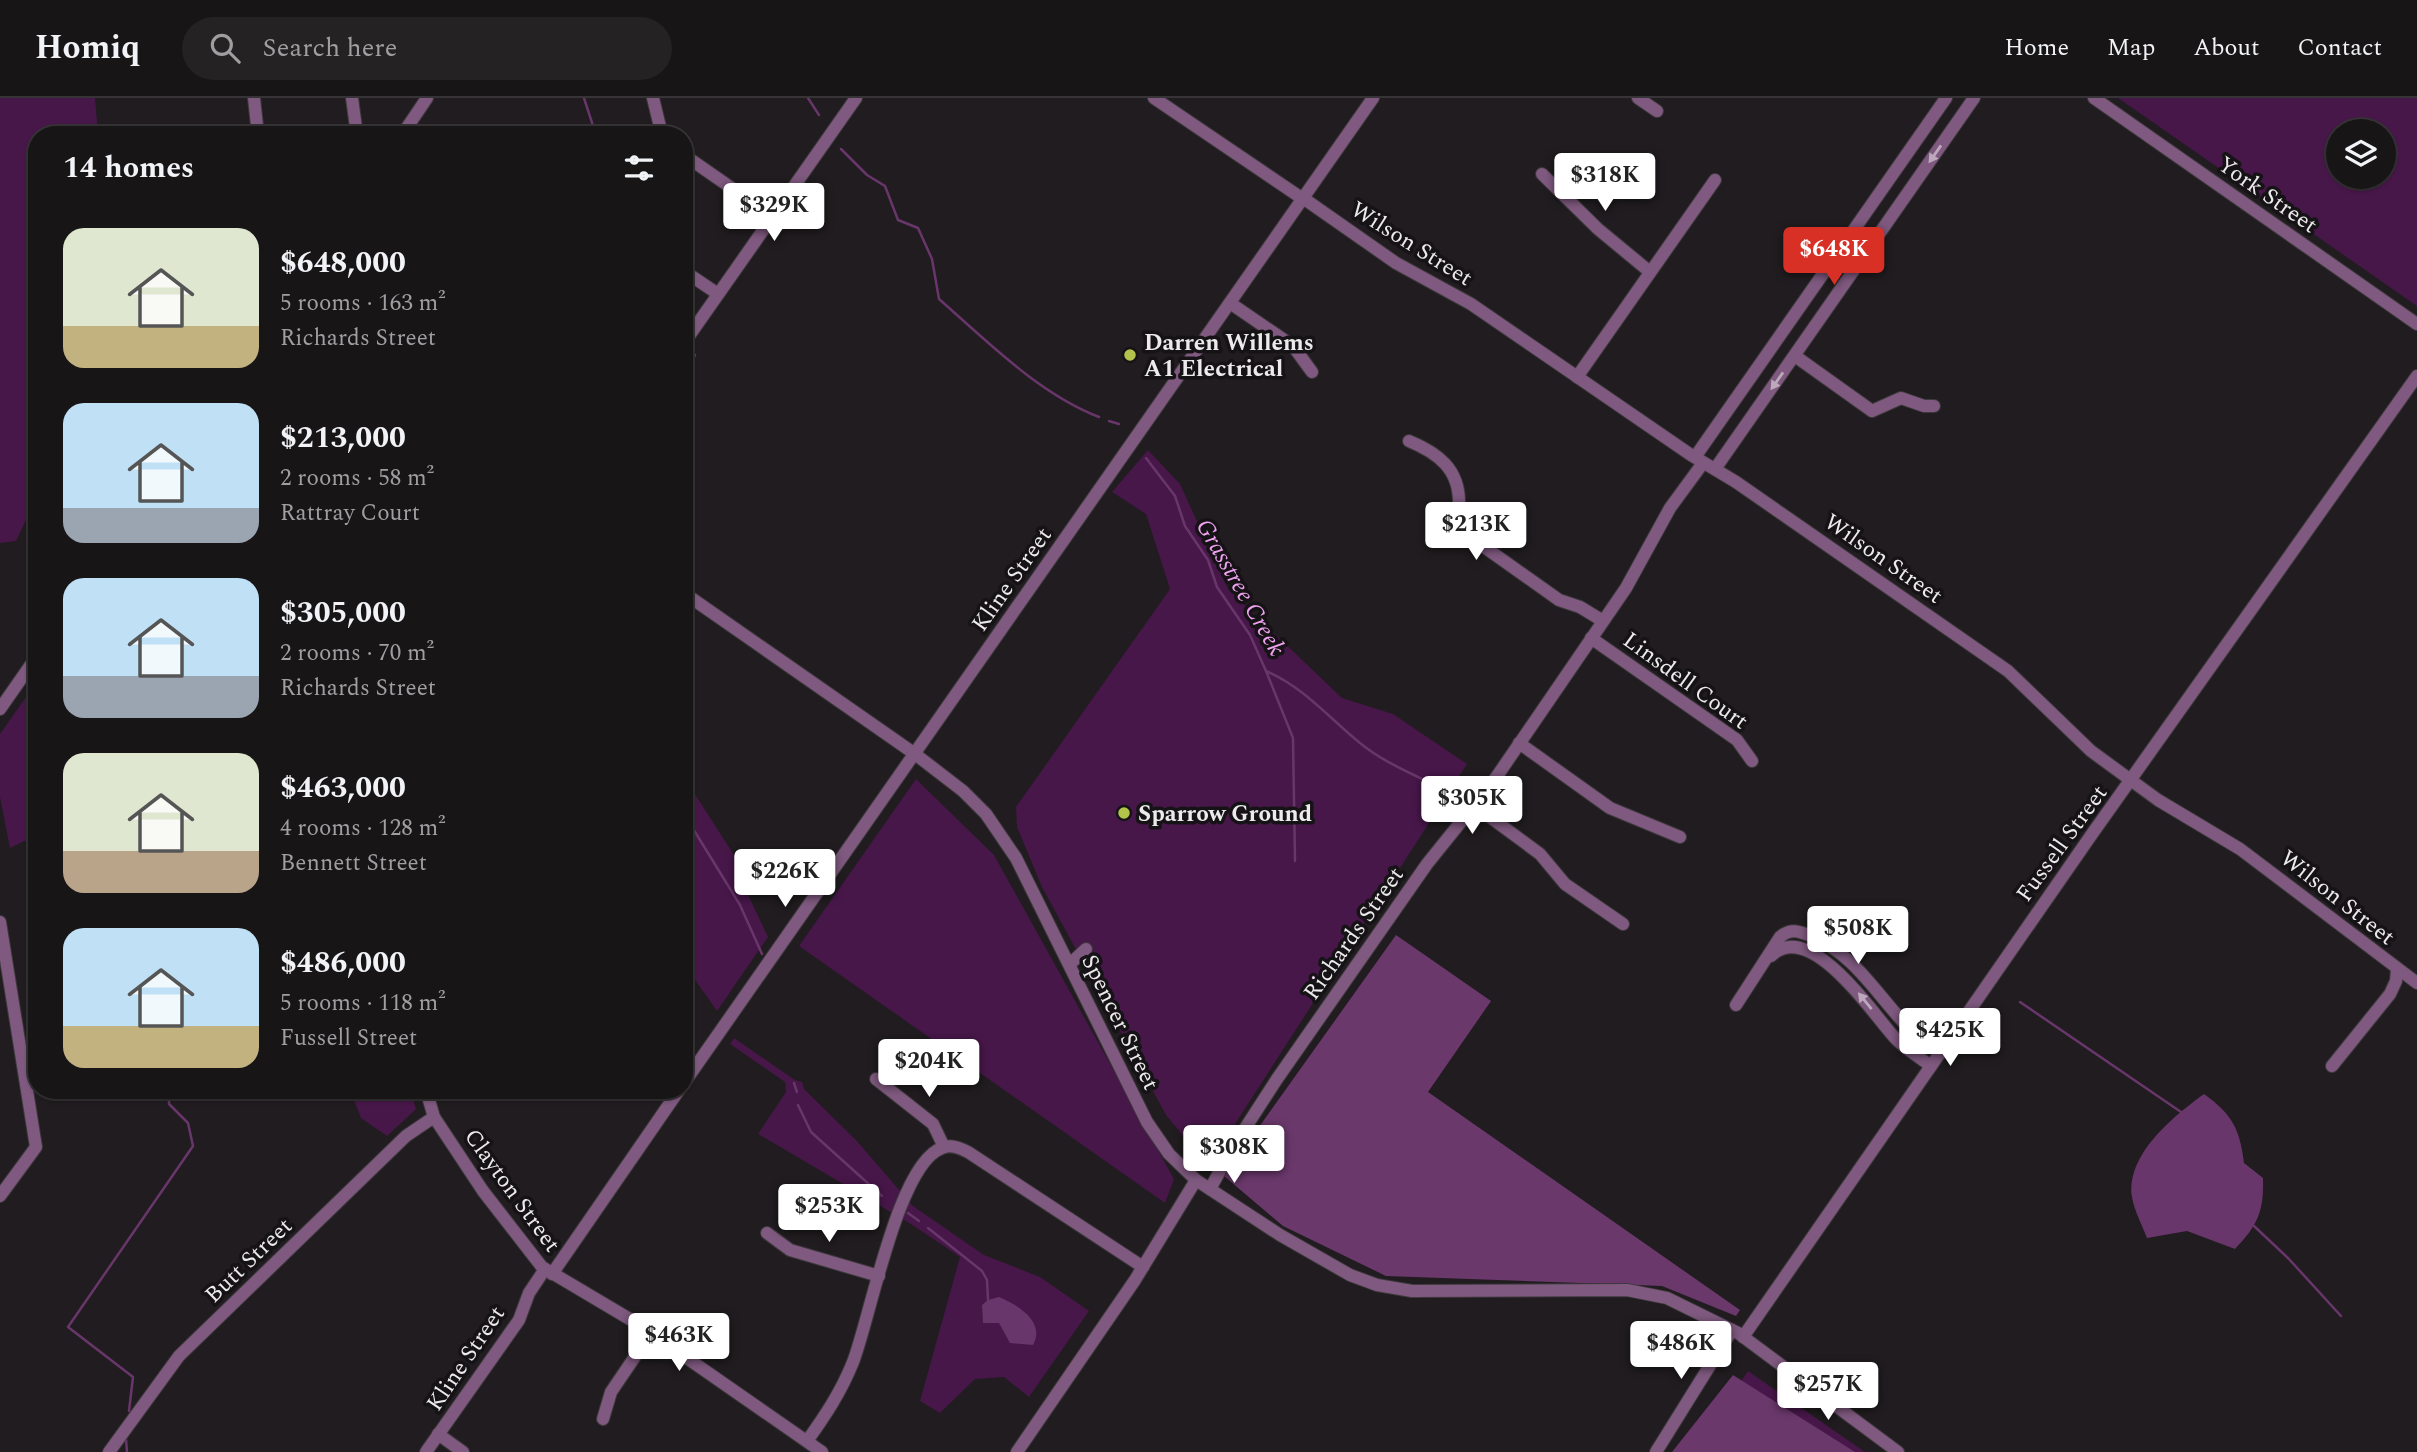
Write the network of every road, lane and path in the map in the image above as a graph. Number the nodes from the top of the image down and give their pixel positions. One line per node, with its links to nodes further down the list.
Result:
1 (254, 98): 13 (street)
2 (352, 98): 14 (street)
3 (428, 98): 15 (street)
4 (653, 98): 16 (street)
5 (856, 98): 21 (street)
6 (1154, 98): 20 (street, Wilson Street)
7 (1373, 98): 20 (street, Kline Street)
8 (1638, 98): 12 (street)
9 (1946, 98): 34 (street, Richards Street)
10 (1974, 98): 28 (street, Richards Street, one-way to 28)
11 (2094, 98): 26 (street, York Street)
12 (1657, 111)
13 (257, 126)
14 (356, 126)
15 (408, 126)
16 (660, 126)
17 (693, 161): 21 (street)
18 (1542, 173): 22 (street)
19 (1715, 180): 22 (street)
20 (1303, 199): 25 (street, Kline Street); 31 (street, Wilson Street)
21 (772, 216): 24 (street)
22 (1650, 272): 31 (street)
23 (693, 277): 24 (street)
24 (718, 294): 27 (street)
25 (1230, 303): 29 (street); 41 (street, Kline Street)
26 (2417, 324)
27 (693, 330)
28 (1794, 356): 32 (street); 34 (street, Richards Street, one-way to 34)
29 (1311, 372)
30 (2417, 376): 43 (street, Fussell Street)
31 (1577, 377): 34 (street, Wilson Street)
32 (1934, 406)
33 (1409, 441): 36 (street)
34 (1704, 463): 36 (street, Richards Street); 43 (street, Wilson Street)
35 (693, 599): 41 (street, Spencer Street)
36 (1603, 621): 37 (street, Richards Street)
37 (1591, 638): 40 (street, Richards Street); 42 (street, Linsdell Court)
38 (28, 669): 39 (street)
39 (0, 709)
40 (1520, 743): 44 (street, Richards Street); 45 (street)
41 (915, 754): 50 (street, Spencer Street); 57 (street, Kline Street)
42 (1752, 761)
43 (2132, 781): 51 (street, Wilson Street); 54 (street, Fussell Street)
44 (1475, 806): 47 (street); 66 (street, Richards Street)
45 (1679, 837)
46 (0, 922): 59 (street)
47 (1623, 924)
48 (1086, 949): 50 (street)
49 (1768, 959): 53 (street); 54 (street); 55 (street, one-way to 49)
50 (1070, 964): 65 (street, Spencer Street)
51 (2397, 969): 52 (street, Wilson Street); 56 (street)
52 (2417, 984)
53 (1736, 1005)
54 (1940, 1052): 55 (street, Fussell Street)
55 (1931, 1066): 73 (street, Fussell Street)
56 (2332, 1066)
57 (693, 1070)
58 (876, 1079): 64 (street)
59 (28, 1097)
60 (28, 1099): 67 (street)
61 (429, 1099): 63 (street, Clayton Street)
62 (672, 1099): 70 (street, Kline Street)
63 (434, 1117): 70 (street, Clayton Street); 77 (street, Butt Street)
64 (944, 1147): 69 (street); 71 (street)
65 (1196, 1180): 66 (street, Spencer Street); 69 (street)
66 (1210, 1189): 73 (street, Spencer Street)
67 (0, 1196)
68 (767, 1233): 71 (street)
69 (1143, 1267): 81 (street)
70 (548, 1271): 72 (street); 75 (street, Kline Street)
71 (879, 1276): 76 (street)
72 (651, 1333): 74 (street); 76 (street)
73 (1738, 1333): 82 (street, Fussell Street); 83 (street, Spencer Street)
74 (603, 1419)
75 (438, 1434): 78 (street, Kline Street); 79 (street)
76 (807, 1441): 80 (street)
77 (109, 1452)
78 (426, 1452)
79 (463, 1452)
80 (822, 1452)
81 (1017, 1452)
82 (1656, 1452)
83 (1898, 1452)

